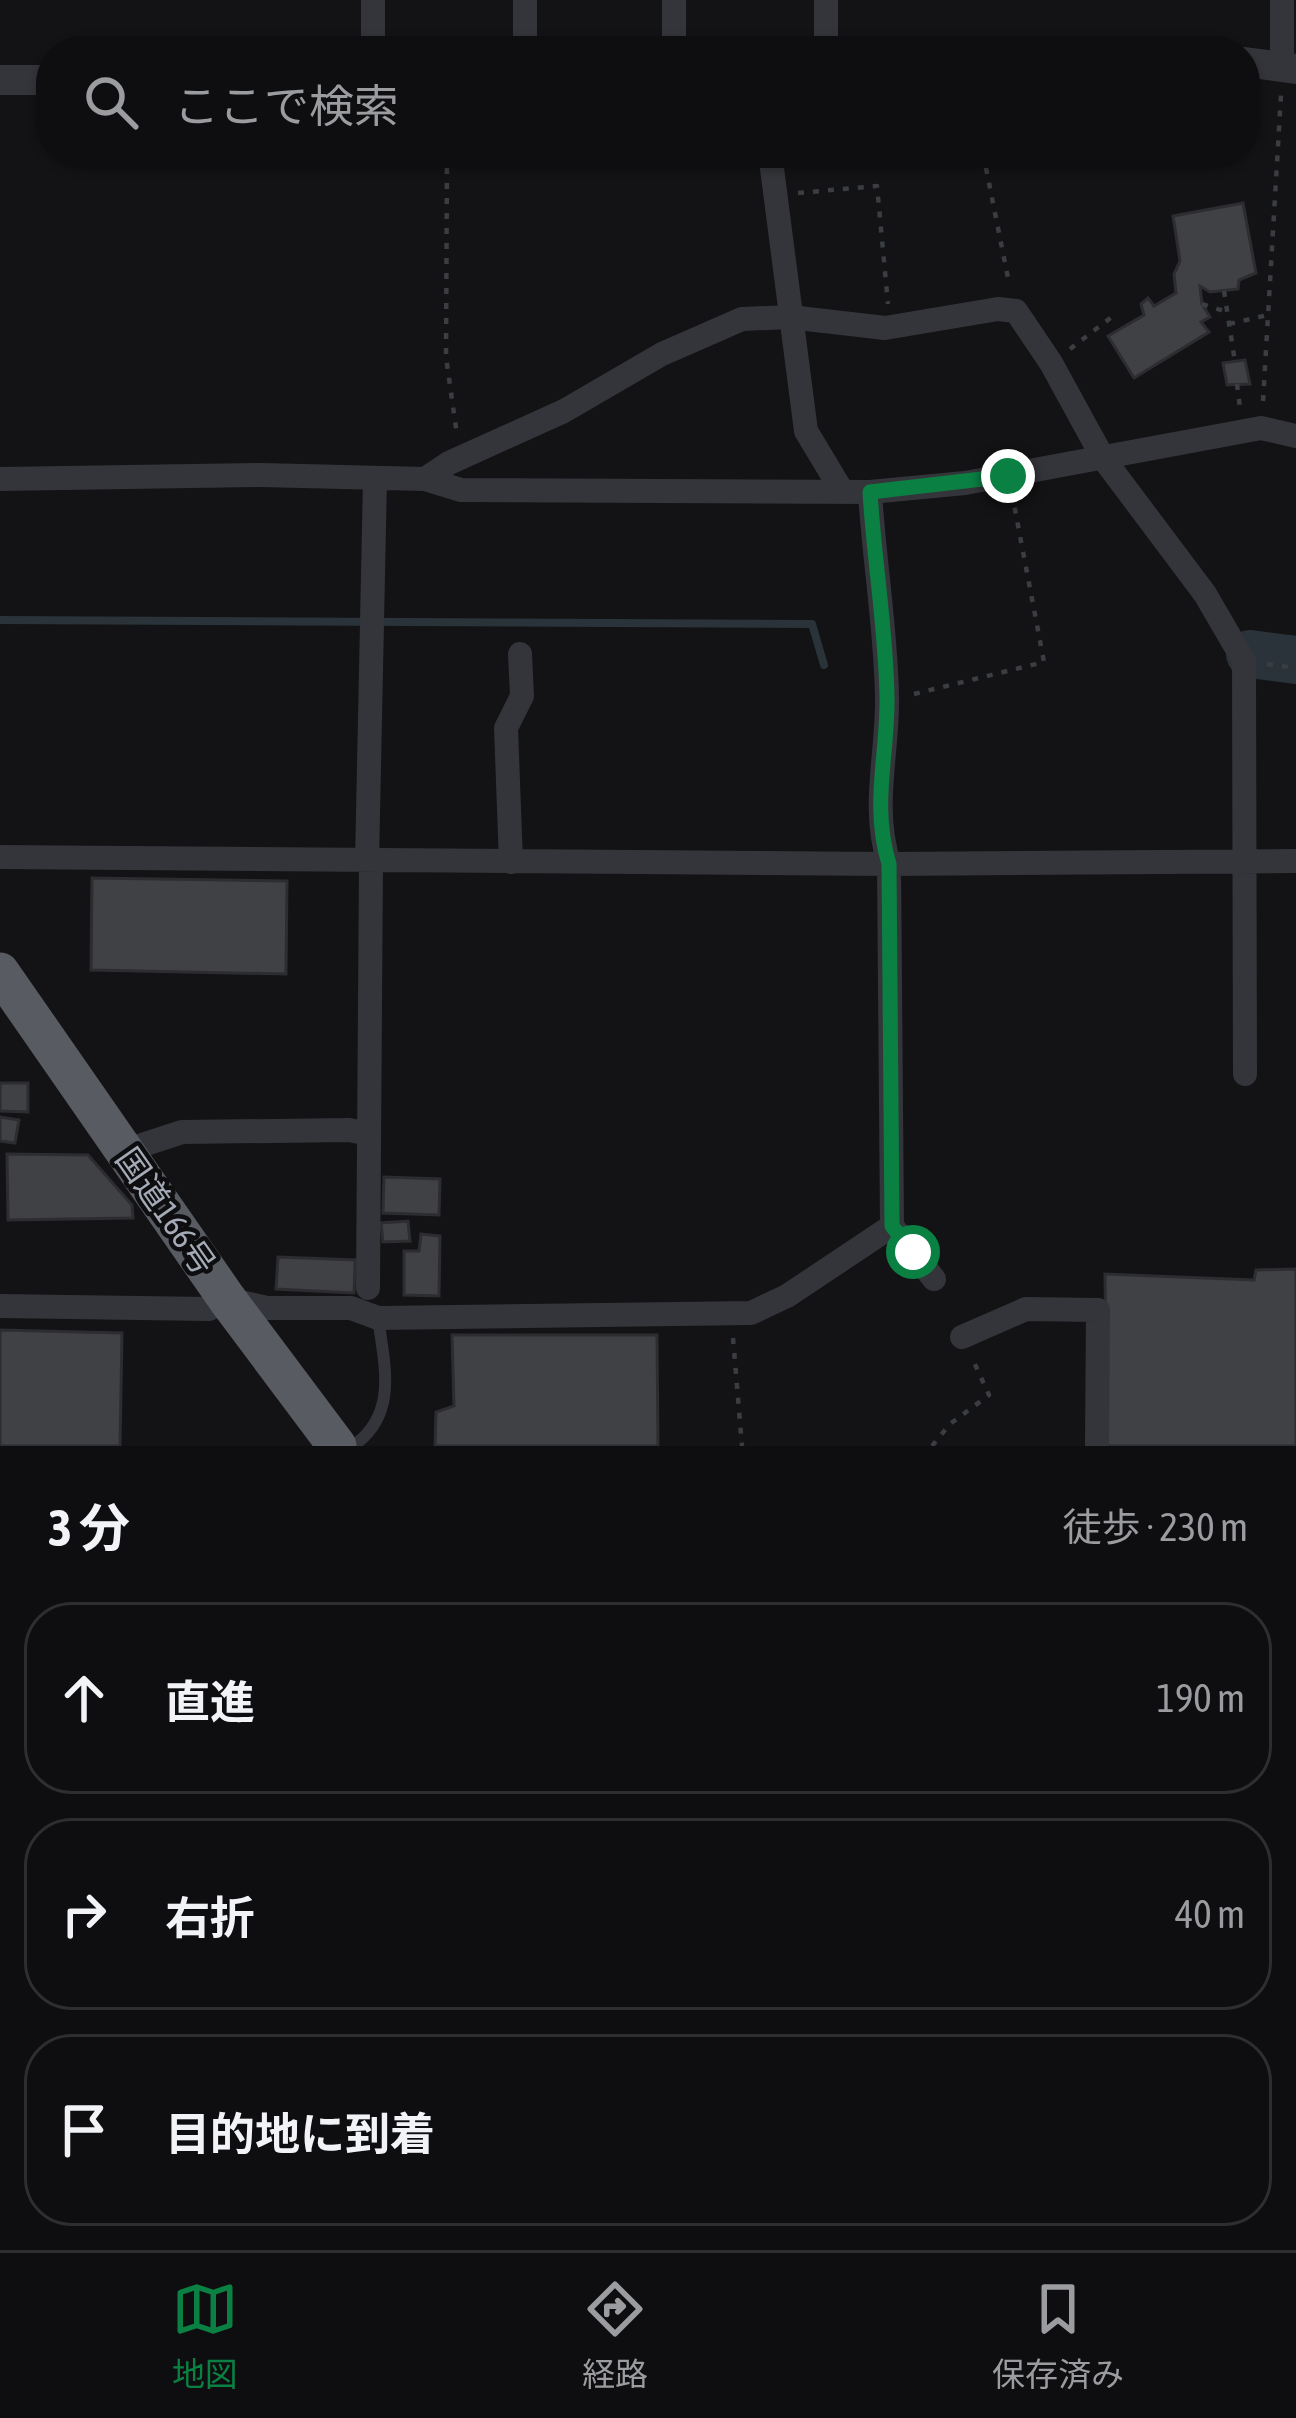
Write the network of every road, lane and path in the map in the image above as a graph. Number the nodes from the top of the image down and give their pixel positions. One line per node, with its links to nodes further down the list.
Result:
1 (373, 0): 6 (street)
2 (526, 0): 7 (street)
3 (674, 0): 8 (street)
4 (826, 0): 9 (street)
5 (1282, 0): 10 (street)
6 (373, 36)
7 (525, 36)
8 (674, 36)
9 (826, 36)
10 (1289, 67): 21 (path)
11 (0, 80): 12 (street)
12 (36, 80)
13 (447, 168): 30 (path)
14 (771, 168): 16 (street)
15 (986, 168): 19 (path)
16 (774, 195): 23 (street); 25 (path)
17 (1224, 290): 20 (path)
18 (1202, 304): 20 (path)
19 (1016, 311): 25 (street); 27 (street)
20 (1228, 312): 24 (path)
21 (1268, 315): 24 (path); 28 (path)
22 (1113, 316): 27 (path)
23 (790, 317): 25 (street); 30 (street); 36 (street)
24 (1229, 324): 26 (path)
25 (885, 328)
26 (1235, 362)
27 (1051, 363): 31 (street)
28 (1261, 428): 29 (street); 31 (street)
29 (1296, 436)
30 (460, 458): 35 (street)
31 (1103, 458): 32 (street); 41 (street)
32 (1008, 476): 37 (street); 39 (path)
33 (375, 478): 34 (street); 35 (street); 43 (street)
34 (0, 479)
35 (424, 479): 36 (street)
36 (842, 491): 37 (street)
37 (870, 492): 39 (street)
38 (520, 654): 44 (street)
39 (887, 700): 45 (street)
40 (0, 857): 43 (street)
41 (1246, 860): 42 (street); 45 (street); 47 (street)
42 (1296, 861)
43 (369, 862): 44 (street); 48 (street)
44 (511, 862): 45 (street)
45 (889, 864): 50 (street)
46 (1, 977): 49 (highway, 国道166号)
47 (1245, 1074)
48 (369, 1134): 49 (street); 52 (street)
49 (124, 1151): 53 (highway, 国道166号)
50 (892, 1226): 51 (street); 55 (street)
51 (934, 1279)
52 (368, 1288): 56 (lane)
53 (226, 1299): 54 (street); 56 (street); 58 (highway, 国道166号)
54 (0, 1306)
55 (731, 1314): 56 (street); 60 (path)
56 (378, 1318): 59 (lane)
57 (962, 1337): 61 (path); 62 (street)
58 (337, 1446)
59 (353, 1446)
60 (742, 1446)
61 (932, 1446)
62 (1097, 1446)

